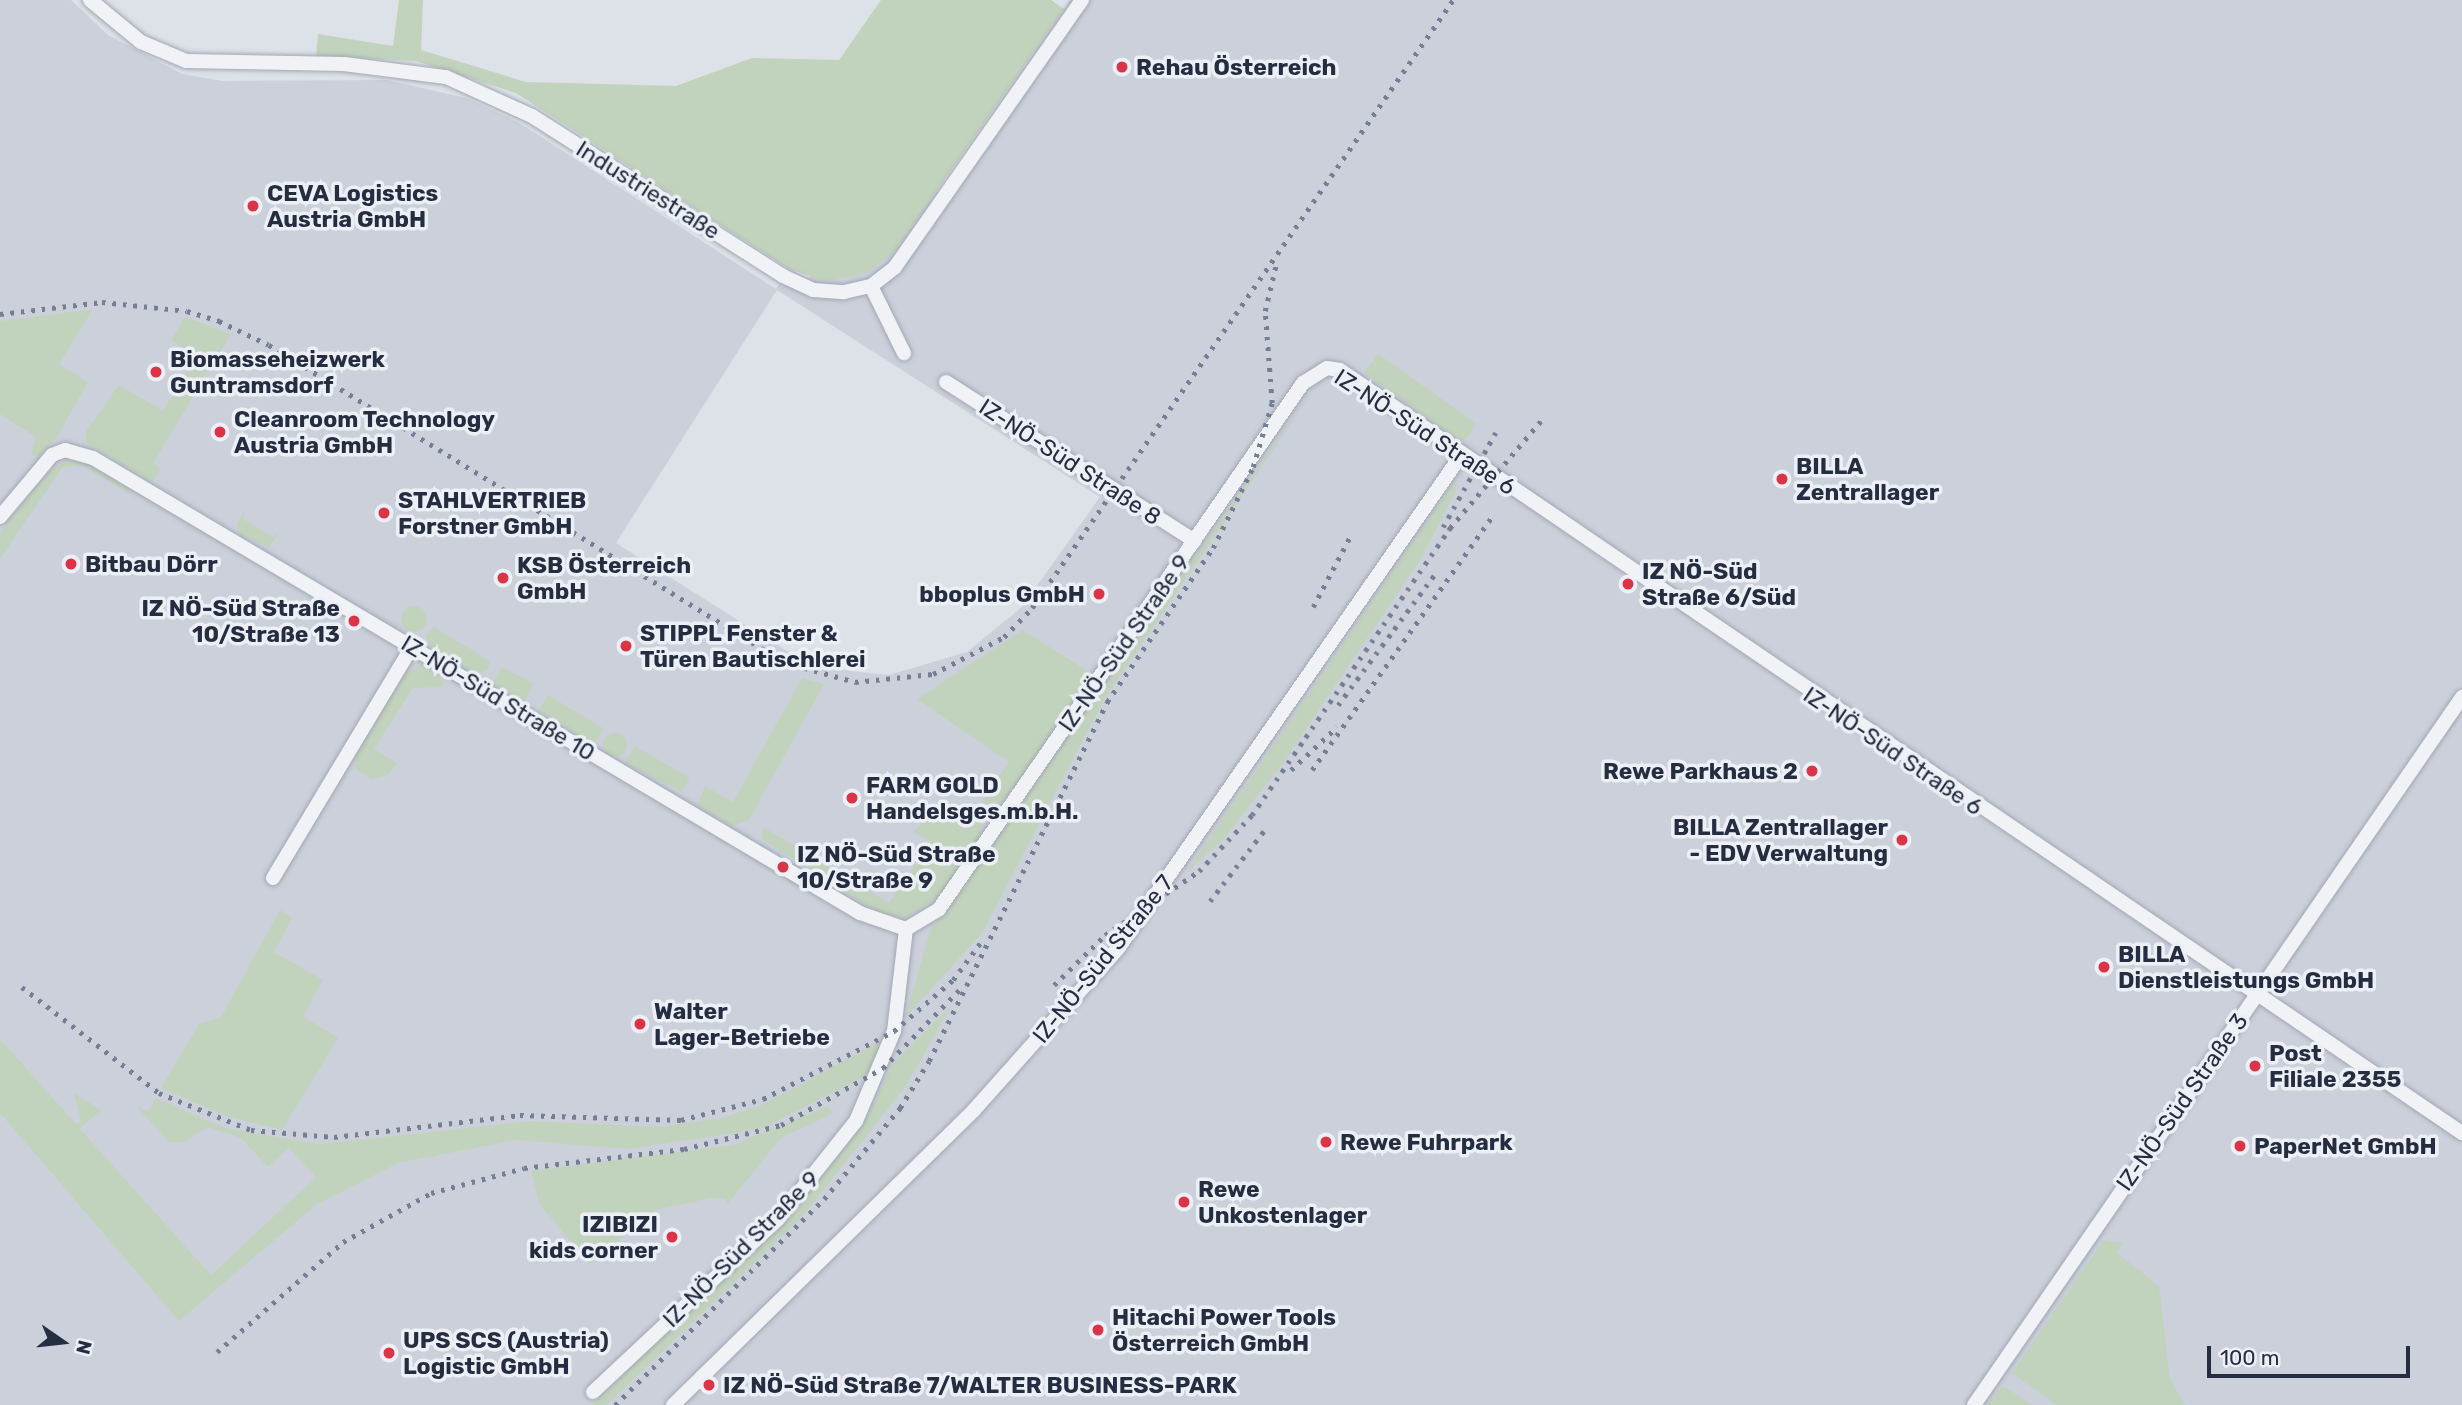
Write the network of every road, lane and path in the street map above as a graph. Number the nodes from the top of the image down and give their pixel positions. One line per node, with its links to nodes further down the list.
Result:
1 (90, 0): 3 (street, Industriestraße)
2 (1082, 0): 3 (street, Industriestraße)
3 (871, 285): 4 (street)
4 (904, 353)
5 (1327, 368): 7 (street, IZ-NÖ-Süd Straße 6); 9 (street, IZ-NÖ-Süd Straße 9)
6 (946, 382): 9 (street, IZ-NÖ-Süd Straße 8)
7 (1462, 454): 14 (street, IZ-NÖ-Süd Straße 6); 17 (street, IZ-NÖ-Süd Straße 7)
8 (0, 517): 10 (street, IZ-NÖ-Süd Straße 10)
9 (1195, 541): 13 (street, IZ-NÖ-Süd Straße 9)
10 (412, 647): 12 (street); 13 (street, IZ-NÖ-Süd Straße 10)
11 (2462, 697): 14 (street, IZ-NÖ-Süd Straße 3)
12 (273, 878)
13 (906, 929): 16 (street, IZ-NÖ-Süd Straße 9)
14 (2255, 996): 15 (street, IZ-NÖ-Süd Straße 6); 18 (street, IZ-NÖ-Süd Straße 3)
15 (2462, 1133)
16 (593, 1392)
17 (673, 1405)
18 (1974, 1405)

